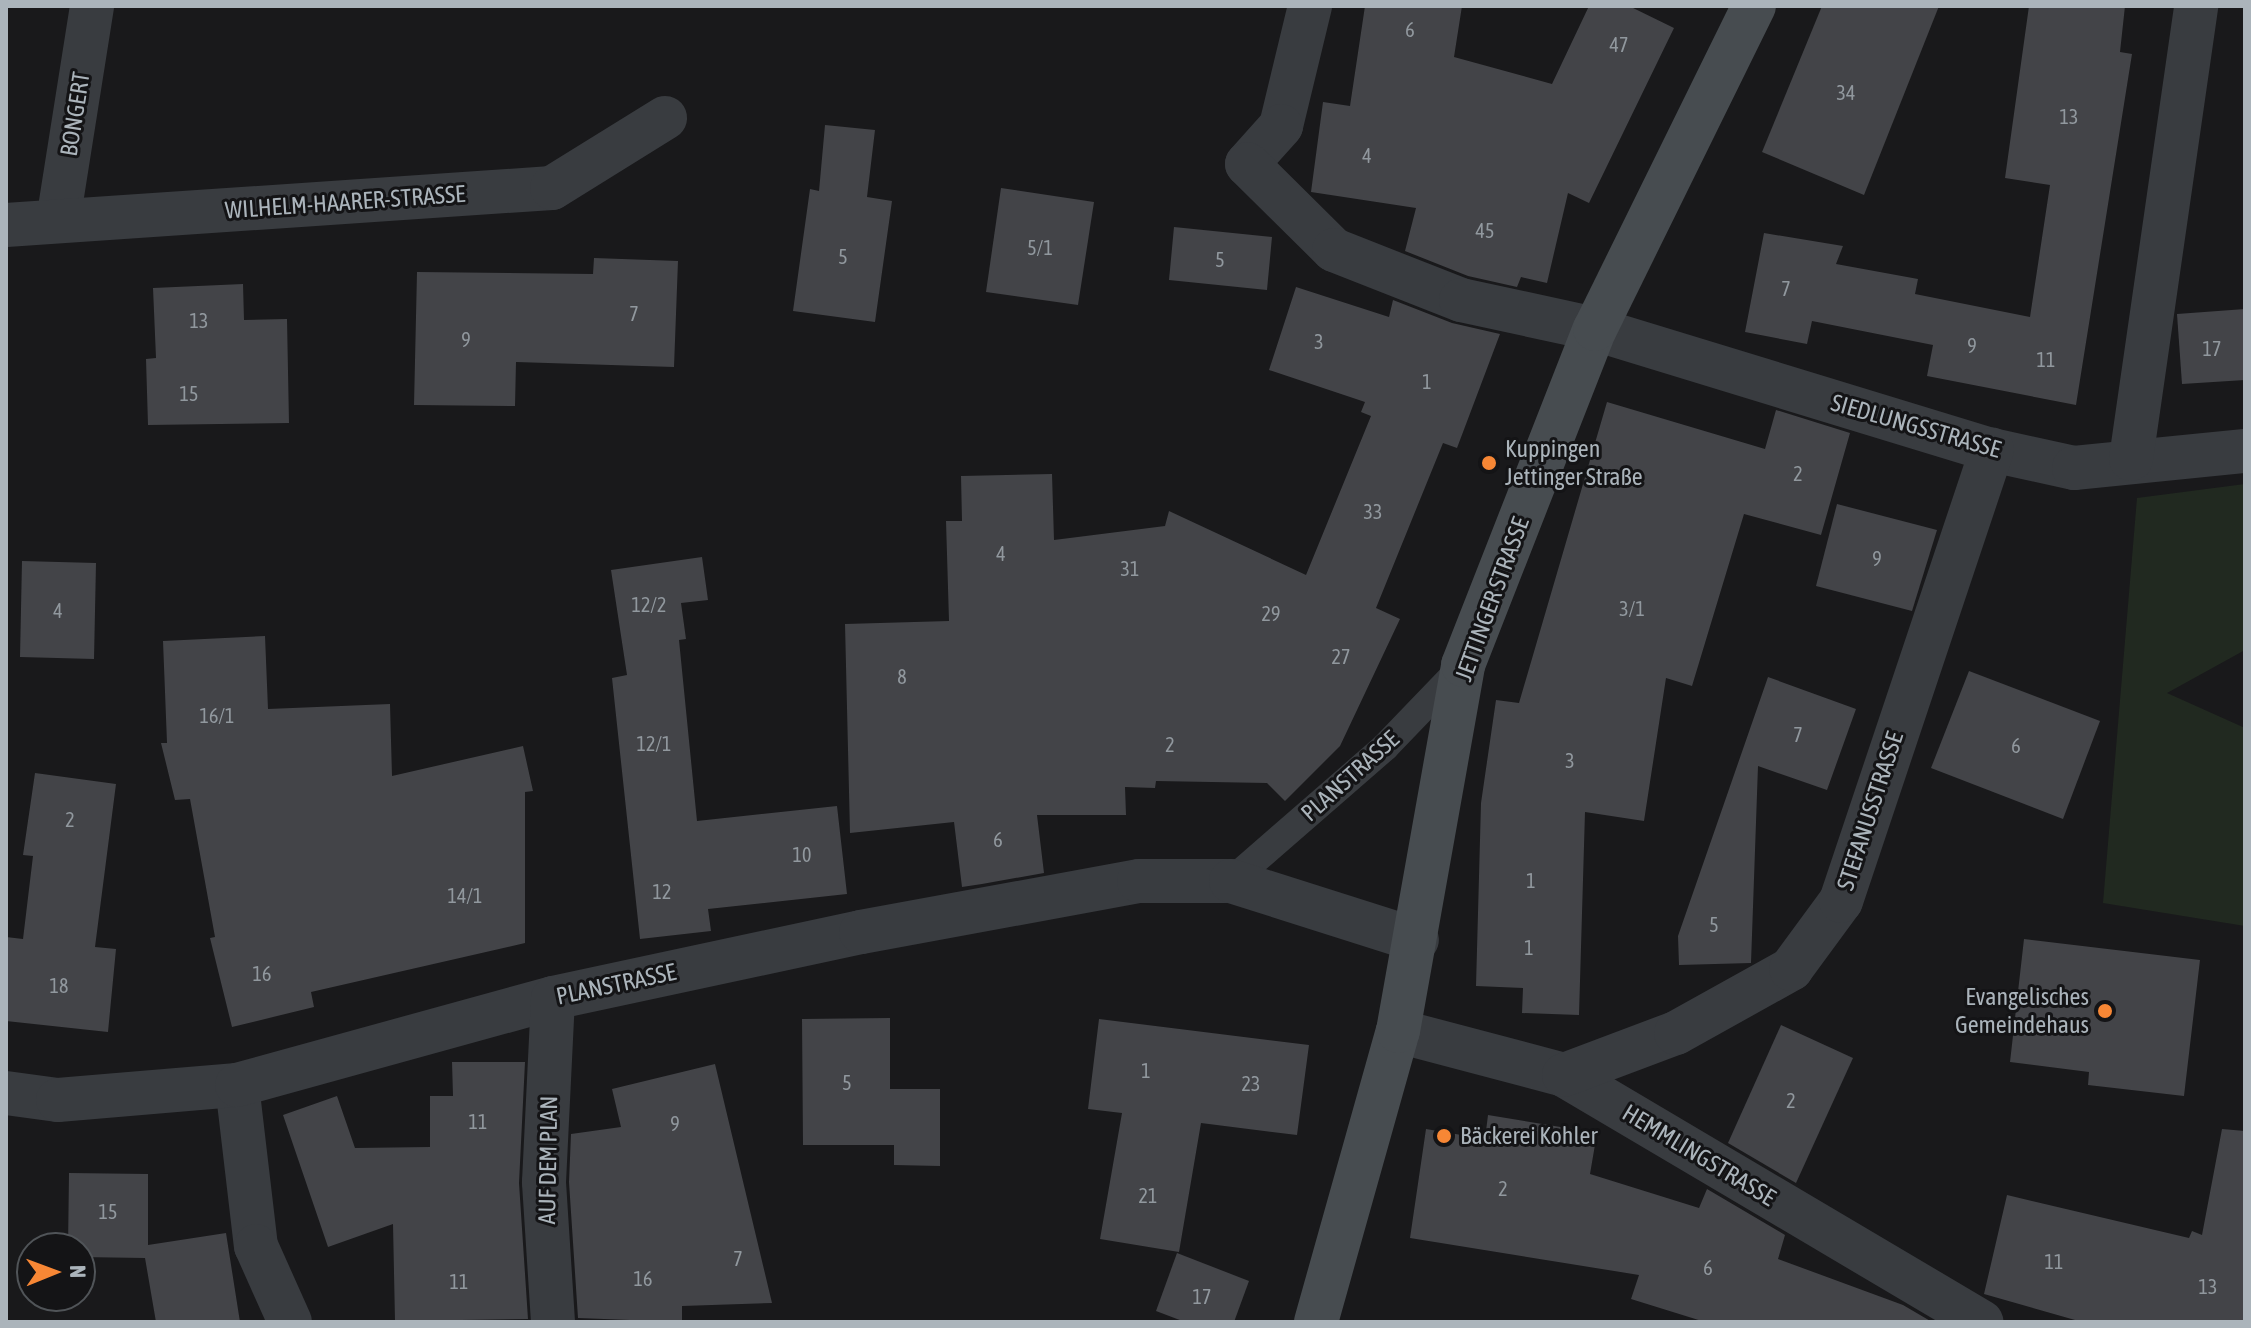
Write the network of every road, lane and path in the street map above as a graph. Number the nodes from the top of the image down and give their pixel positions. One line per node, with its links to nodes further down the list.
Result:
1 (92, 6): 6 (street, BONGERT)
2 (1310, 6): 8 (street, SIEDLUNGSSTRASSE)
3 (1754, 6): 8 (main road, JETTINGER STRASSE)
4 (2196, 6): 11 (street)
5 (665, 118): 6 (street, WILHELM-HAARER-STRASSE)
6 (58, 221): 7 (street, WILHELM-HAARER-STRASSE)
7 (6, 225)
8 (1595, 329): 9 (street, SIEDLUNGSSTRASSE); 12 (main road, JETTINGER STRASSE)
9 (1992, 450): 11 (street, SIEDLUNGSSTRASSE); 17 (street, STEFANUSSTRASSE)
10 (2245, 451): 11 (street, SIEDLUNGSSTRASSE)
11 (2131, 459)
12 (1463, 665): 13 (lane, PLANSTRASSE); 14 (main road, JETTINGER STRASSE)
13 (1231, 881): 14 (street, PLANSTRASSE); 15 (street, PLANSTRASSE)
14 (1417, 940): 16 (main road, JETTINGER STRASSE)
15 (553, 998): 18 (street, PLANSTRASSE); 21 (street, AUF DEM PLAN)
16 (1398, 1031): 17 (street, HEMMLINGSTRASSE); 22 (main road, JETTINGER STRASSE)
17 (1564, 1075): 23 (street, HEMMLINGSTRASSE)
18 (237, 1085): 19 (street, PLANSTRASSE); 20 (street)
19 (6, 1093)
20 (290, 1322)
21 (553, 1322)
22 (1316, 1322)
23 (1981, 1322)

